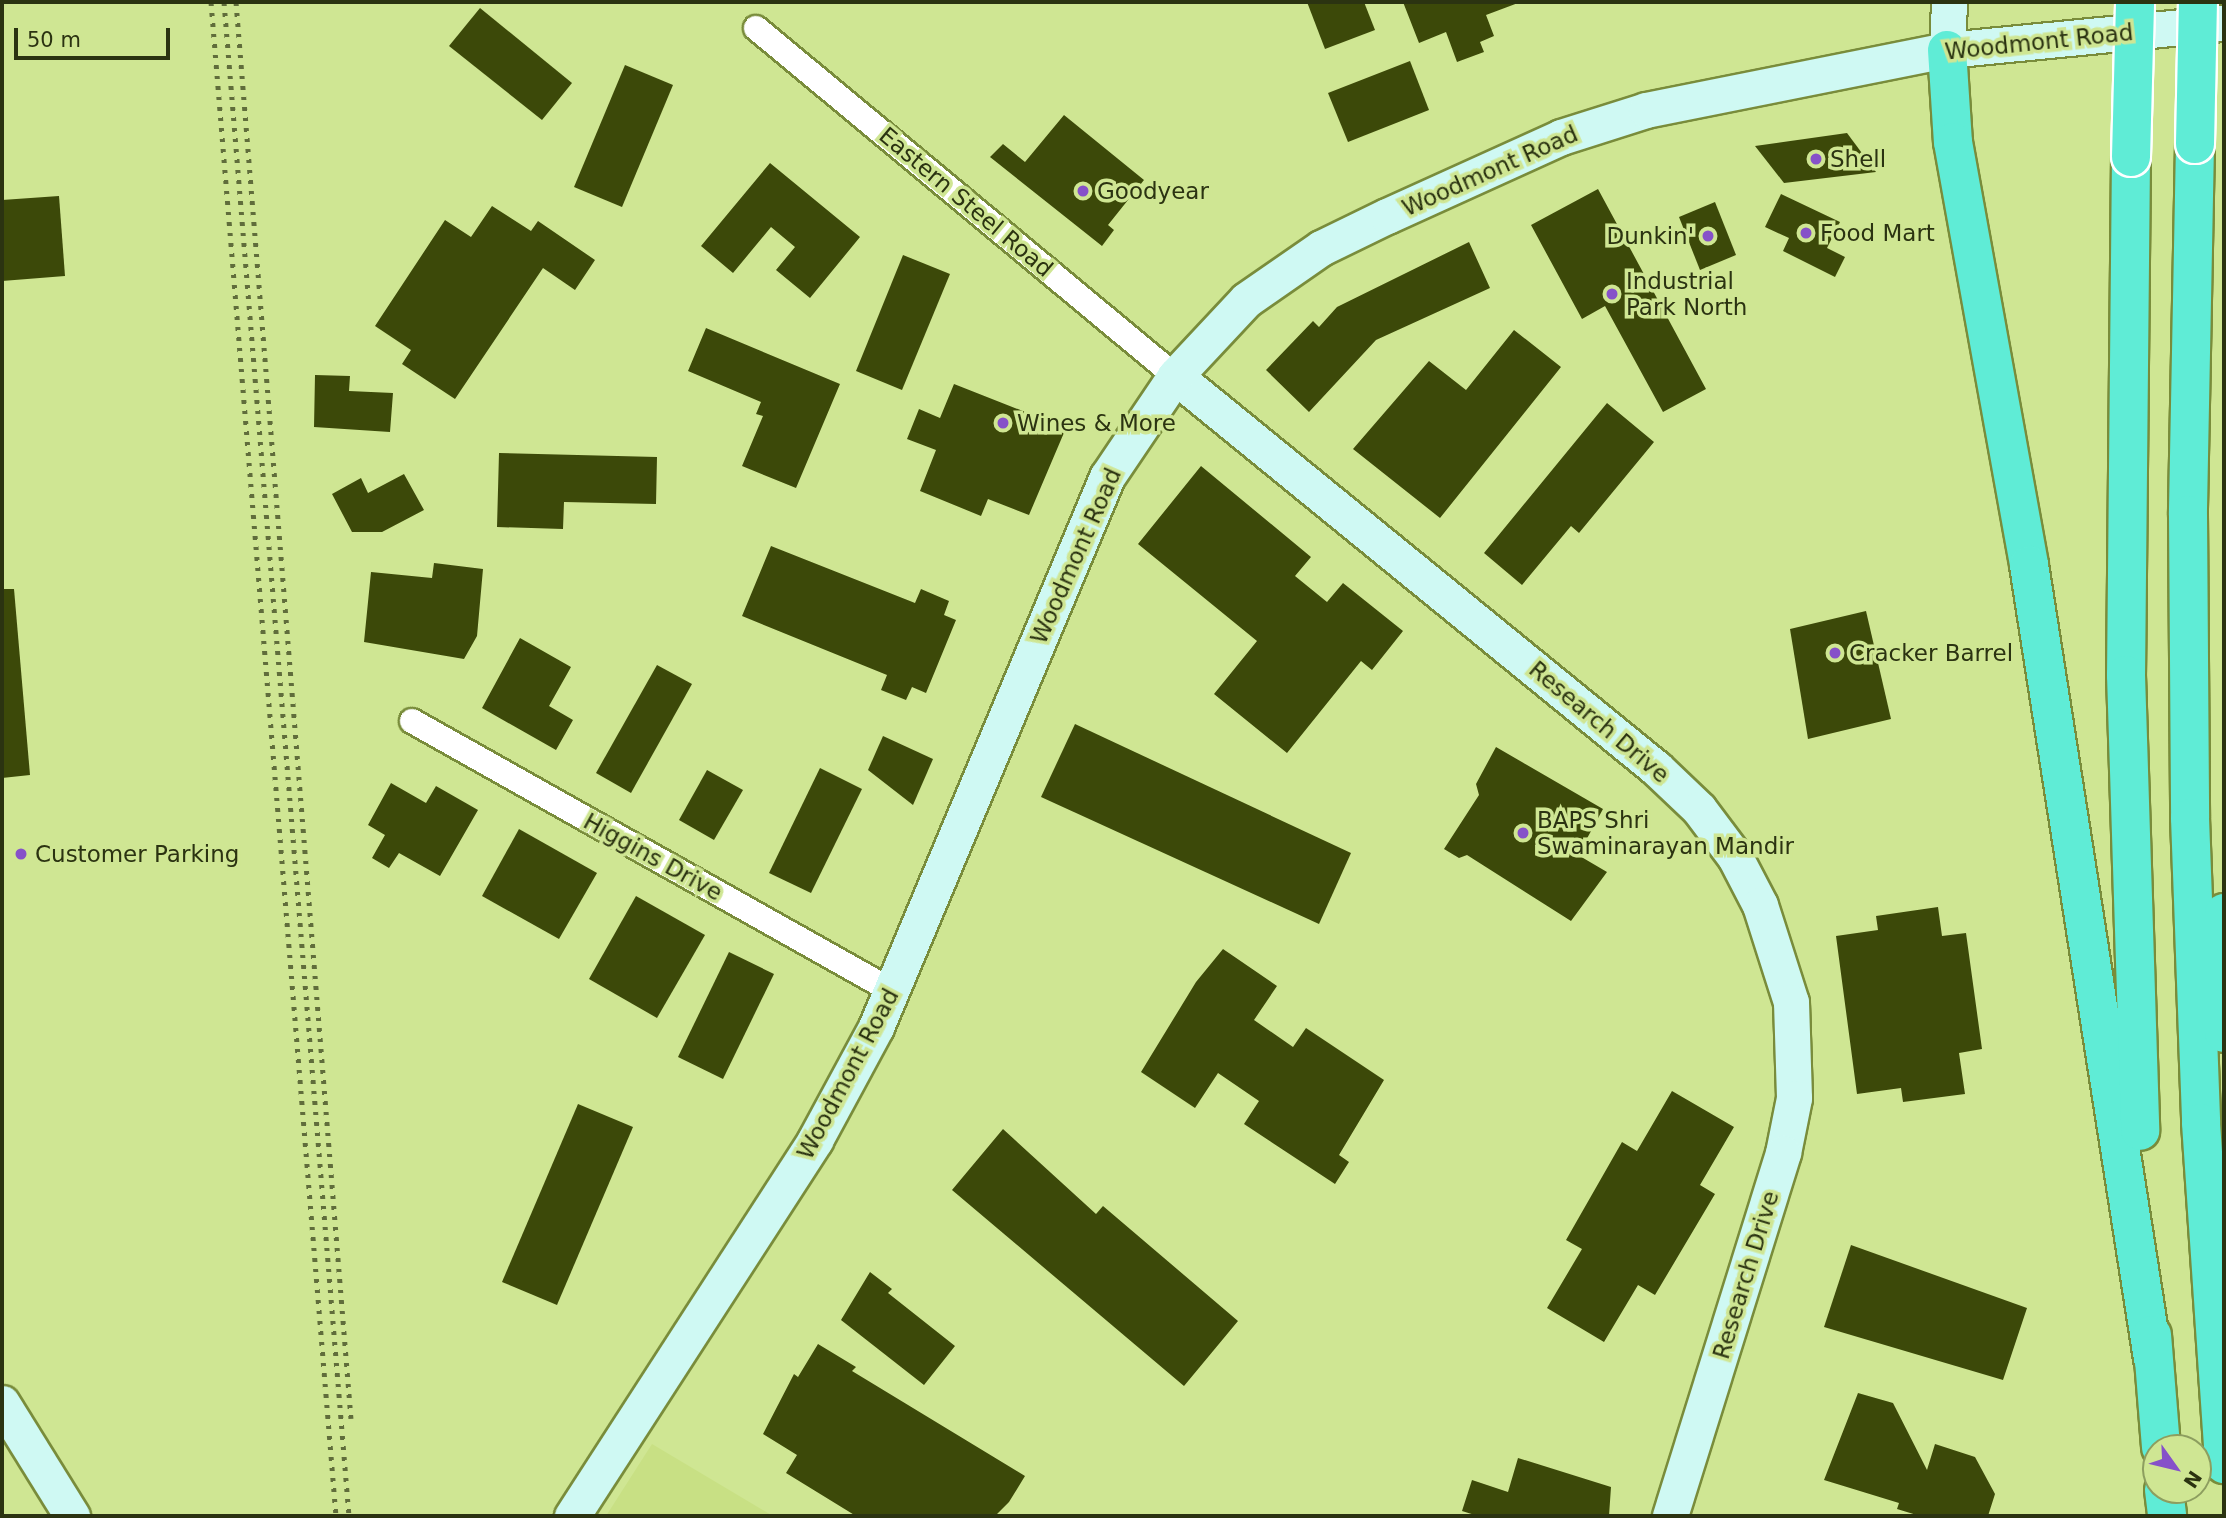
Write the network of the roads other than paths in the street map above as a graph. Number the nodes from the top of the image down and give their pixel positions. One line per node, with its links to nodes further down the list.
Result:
1 (1949, 2): 6 (main road)
2 (2135, 2): 12 (highway, bridge)
3 (2198, 2): 15 (highway, bridge)
4 (2224, 23): 6 (main road, Woodmont Road)
5 (756, 28): 7 (street, Eastern Steel Road)
6 (1947, 50): 7 (main road, Woodmont Road); 12 (highway)
7 (1175, 376): 10 (main road, Woodmont Road); 18 (main road, Research Drive)
8 (412, 721): 10 (street, Higgins Drive)
9 (2224, 913): 11 (highway)
10 (894, 992): 17 (main road, Woodmont Road)
11 (2224, 1033)
12 (2153, 1359): 14 (highway)
13 (2, 1403): 16 (main road)
14 (2160, 1434)
15 (2224, 1464)
16 (72, 1516)
17 (572, 1516)
18 (1671, 1516)

